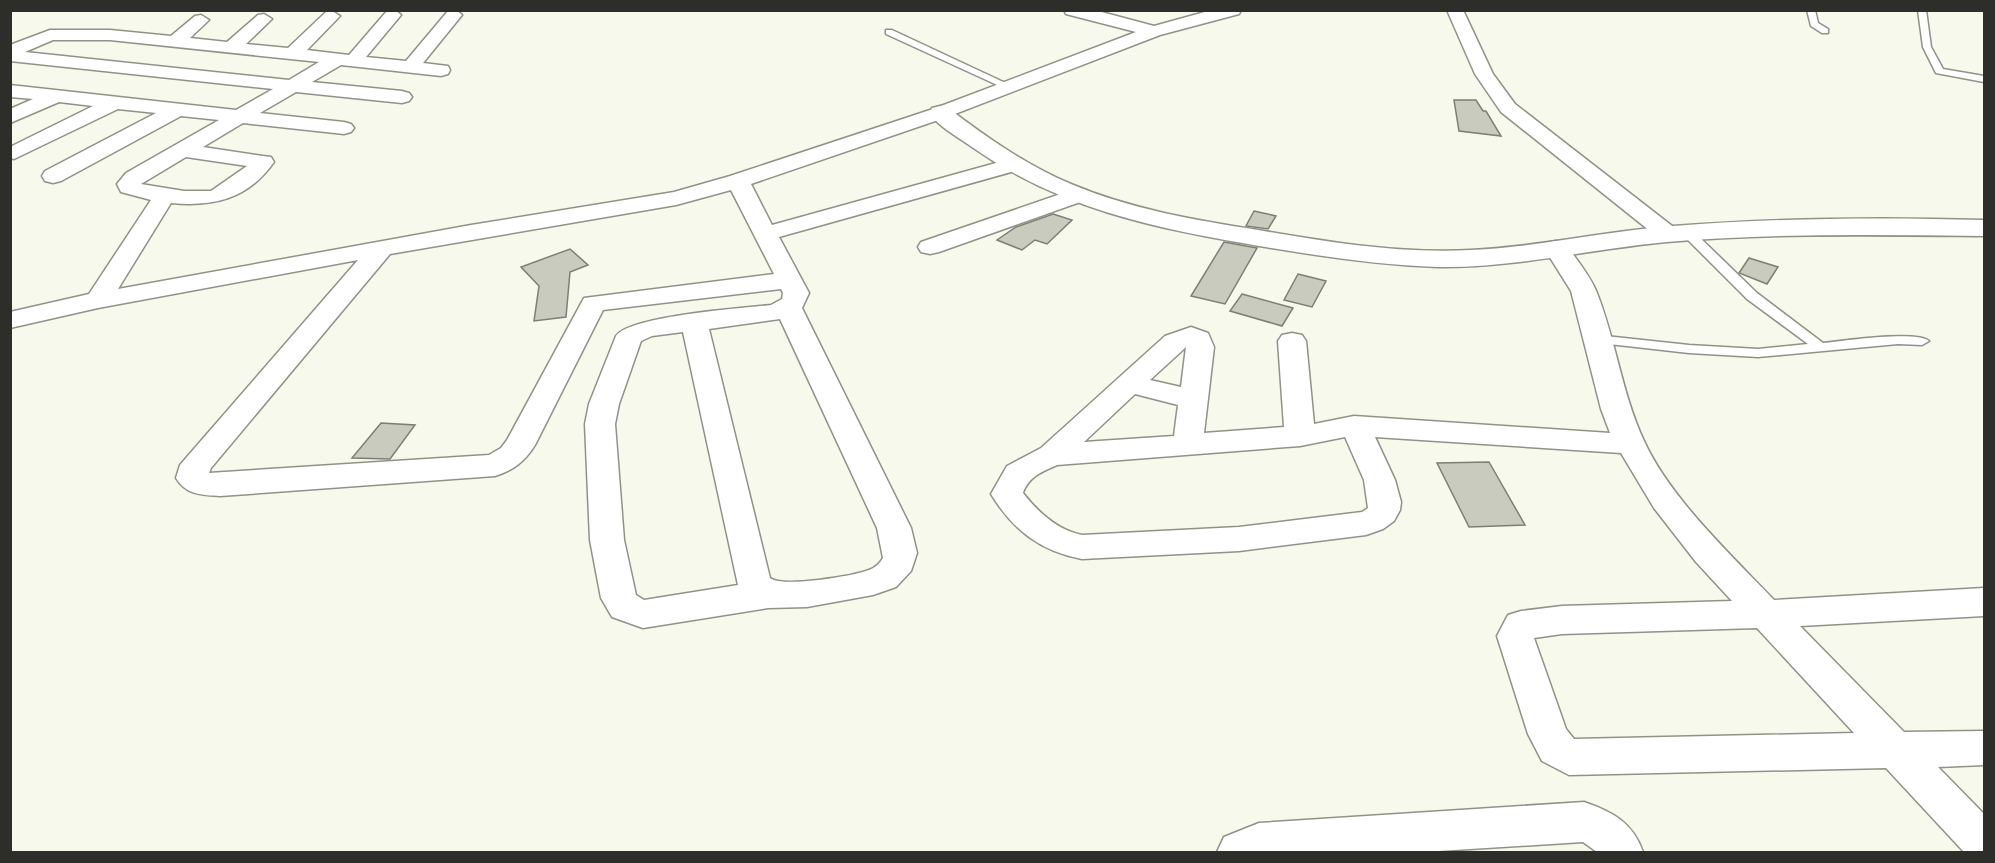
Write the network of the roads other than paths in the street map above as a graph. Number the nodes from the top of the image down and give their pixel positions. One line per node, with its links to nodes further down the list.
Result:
1 (1072, 10): 11 (street)
2 (1233, 10): 11 (street)
3 (1455, 10): 44 (street)
4 (1811, 10): 12 (lane)
5 (1922, 10): 23 (lane)
6 (332, 15): 18 (street)
7 (393, 15): 19 (street)
8 (454, 15): 20 (street)
9 (264, 18): 17 (street)
10 (201, 20): 14 (street)
11 (1154, 31): 25 (street)
12 (1825, 31)
13 (889, 32): 25 (lane)
14 (180, 37): 15 (street); 16 (street)
15 (13, 40): 22 (street)
16 (202, 45): 17 (street); 22 (street)
17 (232, 47): 18 (street)
18 (294, 53): 19 (street)
19 (346, 60): 20 (street); 24 (street)
20 (410, 67): 21 (street)
21 (441, 70)
22 (148, 72): 24 (street); 29 (street)
23 (1984, 79)
24 (291, 87): 28 (street); 34 (street)
25 (1009, 87): 32 (street)
26 (10, 92): 27 (street)
27 (54, 97): 29 (street); 33 (street)
28 (402, 97)
29 (88, 101): 30 (street)
30 (113, 104): 31 (street); 37 (street)
31 (175, 111): 34 (street); 39 (street)
32 (940, 113): 38 (street); 40 (street)
33 (10, 117)
34 (238, 118): 35 (street); 36 (street)
35 (344, 128)
36 (183, 150): 41 (street); 41 (street)
37 (14, 153)
38 (1014, 164): 42 (street); 45 (street)
39 (52, 176)
40 (738, 181): 45 (street); 48 (street)
41 (165, 195): 50 (street)
42 (1078, 195): 46 (street); 47 (street)
43 (1984, 228): 44 (street)
44 (1678, 233): 47 (street); 56 (lane)
45 (765, 234): 49 (street)
46 (930, 248)
47 (1556, 248): 53 (street)
48 (381, 249): 49 (street); 50 (street)
49 (789, 294): 52 (street); 64 (street)
50 (98, 300): 51 (street)
51 (10, 320)
52 (694, 323): 64 (street); 64 (street)
53 (1596, 339): 56 (lane); 62 (street)
54 (1292, 341): 60 (street)
55 (1922, 341): 56 (lane)
56 (1820, 347)
57 (1130, 384): 58 (street); 58 (street); 63 (street)
58 (1193, 399): 61 (street)
59 (1354, 426): 60 (street); 62 (street); 63 (street)
60 (1300, 436): 61 (street)
61 (1188, 444): 63 (street)
62 (1630, 444): 66 (street)
63 (1052, 455)
64 (768, 594)
65 (1984, 602): 66 (street)
66 (1767, 615): 68 (street); 68 (street)
67 (1984, 748): 68 (street)
68 (1896, 750): 69 (street)
69 (1984, 842)
70 (1239, 852): 71 (street)
71 (1622, 852)

